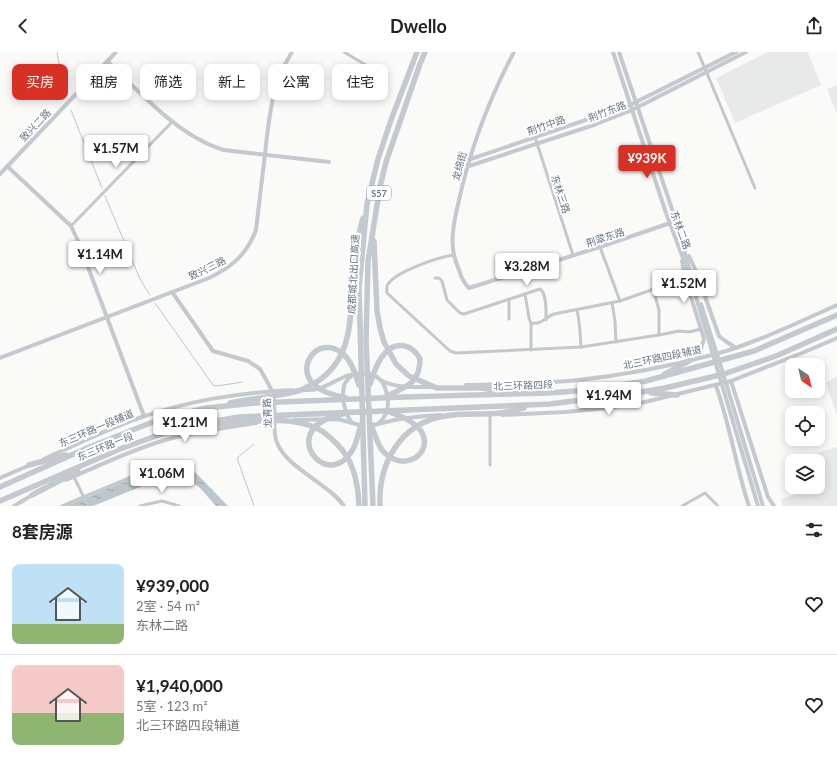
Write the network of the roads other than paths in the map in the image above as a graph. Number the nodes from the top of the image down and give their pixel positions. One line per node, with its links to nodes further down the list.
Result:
1 (116, 52): 12 (main road, 致兴二路)
2 (292, 52): 21 (main road, 致兴三路)
3 (344, 52): 13 (street)
4 (417, 52): 28 (highway, 成都城北出口高速 / S57)
5 (425, 52): 32 (highway, 成都城北出口高速 / S57)
6 (514, 52): 22 (main road, 龙绵街)
7 (613, 52): 16 (main road, 东林二路)
8 (619, 52): 15 (main road, 东林二路)
9 (698, 52): 14 (street)
10 (736, 52): 14 (main road, 荆竹中路)
11 (746, 52): 14 (main road, 荆竹东路)
12 (107, 61): 18 (main road); 24 (main road, 致兴二路)
13 (364, 64)
14 (706, 70): 15 (main road, 荆竹中路); 17 (main road, 荆竹东路); 27 (street)
15 (636, 102): 16 (main road, 荆竹中路); 17 (main road, 东林二路)
16 (631, 107): 17 (main road, 荆竹东路); 19 (main road, 荆竹中路); 20 (main road, 荆竹东路); 30 (main road, 东林二路)
17 (637, 107): 29 (main road, 东林二路)
18 (172, 122): 21 (main road); 31 (street)
19 (535, 137): 20 (street, 东林三路); 22 (main road, 荆竹中路)
20 (537, 143): 25 (main road, 荆竹东路); 37 (street, 东林三路)
21 (264, 155): 23 (main road); 42 (main road, 致兴三路)
22 (468, 160): 25 (main road, 龙绵街)
23 (329, 162)
24 (7, 166): 26 (main road, 致兴二路); 31 (main road)
25 (466, 168): 36 (main road, 龙绵街)
26 (0, 174)
27 (756, 188)
28 (367, 204): 75 (highway, 成都城北出口高速 / S57); 84 (highway)
29 (676, 221): 30 (main road, 荆翠东路); 34 (main road, 东林二路)
30 (670, 223): 33 (main road, 荆翠东路); 35 (main road, 东林二路)
31 (71, 226): 51 (main road)
32 (373, 227): 74 (highway, 成都城北出口高速 / S57); 77 (highway)
33 (600, 247): 37 (main road, 荆翠东路); 45 (street)
34 (684, 247): 46 (main road, 东林二路); 58 (main road)
35 (680, 251): 39 (main road); 46 (main road, 东林二路)
36 (454, 255): 40 (main road, 龙绵街); 64 (street)
37 (572, 255): 40 (main road, 荆翠东路)
38 (435, 278): 44 (street)
39 (685, 278): 41 (street); 55 (main road)
40 (469, 288)
41 (653, 289): 45 (street); 57 (street)
42 (172, 292): 51 (main road, 致兴三路); 76 (main road, 龙青路)
43 (525, 294): 44 (street); 53 (street); 54 (street)
44 (508, 299): 52 (street)
45 (620, 301): 47 (street)
46 (698, 301): 96 (main road, 东林二路)
47 (612, 303): 49 (street); 61 (street)
48 (837, 305): 63 (main road, 北三环路四段辅道)
49 (577, 310): 53 (street); 62 (street)
50 (837, 315): 70 (highway, 北三环路四段)
51 (106, 316): 65 (main road, 致兴三路); 88 (main road)
52 (509, 320)
53 (546, 320): 54 (street)
54 (531, 323): 64 (street)
55 (701, 329): 57 (street); 60 (main road)
56 (837, 329): 78 (highway, 北三环路四段)
57 (659, 335): 61 (street)
58 (719, 336): 60 (main road); 63 (main road)
59 (837, 338): 72 (main road)
60 (704, 339): 66 (main road)
61 (616, 342): 62 (street)
62 (582, 347): 64 (street)
63 (736, 348): 66 (main road, 北三环路四段辅道)
64 (531, 350)
65 (0, 358)
66 (698, 358): 67 (main road, 北三环路四段辅道)
67 (689, 361): 70 (highway); 71 (main road, 北三环路四段辅道)
68 (365, 374): 69 (main road, 东三环路一段辅道); 71 (main road, 北三环路四段辅道)
69 (353, 375): 76 (main road, 东三环路一段辅道); 93 (main road)
70 (654, 379): 77 (highway, 北三环路四段)
71 (382, 381): 94 (main road)
72 (731, 381): 73 (main road); 123 (main road)
73 (716, 386): 79 (main road); 120 (main road)
74 (368, 388): 80 (highway); 90 (highway, 成都城北出口高速 / S57)
75 (361, 390): 82 (highway); 91 (highway, 成都城北出口高速 / S57)
76 (274, 391): 88 (main road, 东三环路一段辅道); 92 (main road, 龙青路)
77 (522, 394): 80 (highway, 北三环路四段)
78 (629, 394): 79 (highway); 83 (highway, 北三环路四段)
79 (676, 395): 89 (main road)
80 (382, 398): 81 (highway, 北三环路四段)
81 (365, 399): 82 (highway, 东三环路一段)
82 (352, 400): 84 (highway, 东三环路一段)
83 (541, 405): 85 (highway, 北三环路四段); 117 (highway)
84 (206, 408): 97 (highway, 东三环路一段)
85 (383, 410): 86 (highway, 北三环路四段); 90 (highway)
86 (365, 411): 87 (highway, 东三环路一段)
87 (353, 412): 91 (highway); 95 (highway, 东三环路一段)
88 (144, 416): 101 (main road, 东三环路一段辅道)
89 (490, 416): 94 (main road); 100 (street)
90 (369, 418): 116 (highway, 成都城北出口高速 / S57)
91 (362, 419): 115 (highway, 成都城北出口高速 / S57)
92 (275, 420): 93 (main road); 102 (main road); 113 (main road, 龙青路)
93 (353, 424): 94 (main road)
94 (377, 424)
95 (192, 425): 98 (highway, 东三环路一段); 114 (highway)
96 (743, 446): 121 (main road, 东林二路); 122 (main road, 东林二路)
97 (87, 448): 101 (highway); 104 (highway, 东三环路一段)
98 (120, 449): 105 (highway); 107 (highway, 东三环路一段)
99 (172, 463): 106 (street)
100 (490, 465)
101 (29, 466): 103 (main road, 东三环路一段辅道)
102 (74, 477): 105 (main road); 106 (street)
103 (0, 478)
104 (0, 486)
105 (32, 495): 108 (main road)
106 (83, 496): 109 (street); 110 (street)
107 (0, 502)
108 (14, 506)
109 (62, 506)
110 (88, 506)
111 (140, 506): 112 (street)
112 (179, 506)
113 (344, 506)
114 (359, 506)
115 (365, 506)
116 (373, 506)
117 (380, 506)
118 (682, 506): 119 (street)
119 (718, 506)
120 (749, 506)
121 (758, 506)
122 (763, 506)
123 (774, 506)

